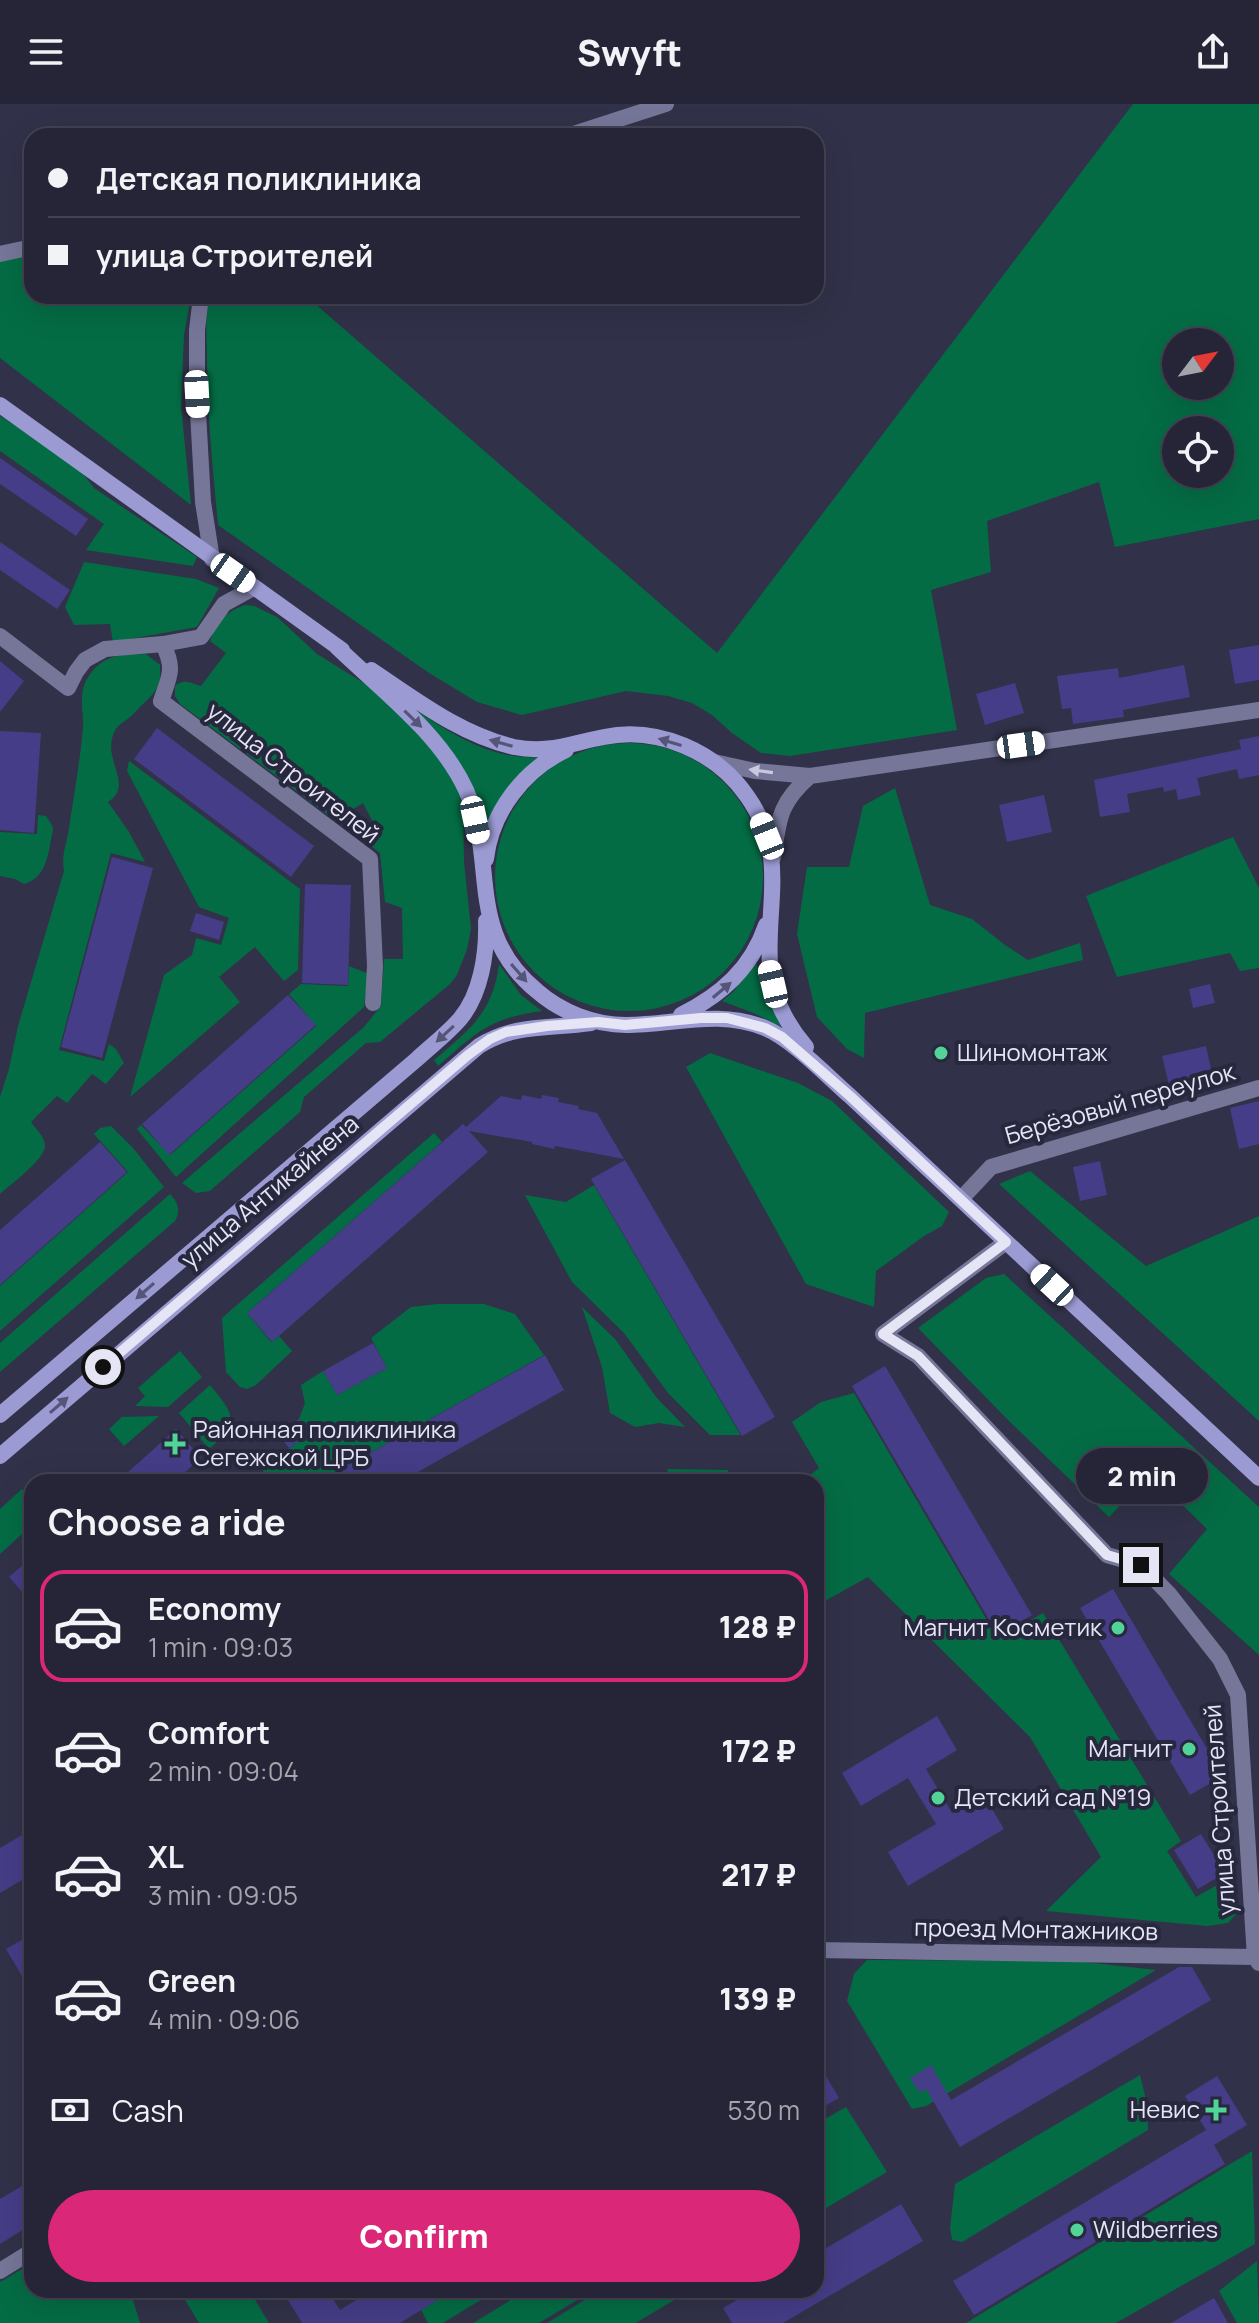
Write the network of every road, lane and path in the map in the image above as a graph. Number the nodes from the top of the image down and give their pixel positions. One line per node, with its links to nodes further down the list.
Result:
1 (666, 104): 2 (street)
2 (592, 128)
3 (24, 249): 4 (street)
4 (0, 254)
5 (200, 304): 7 (street)
6 (0, 405): 7 (main road)
7 (212, 559): 8 (main road)
8 (253, 588): 10 (street); 11 (main road)
9 (0, 636): 10 (street)
10 (163, 644): 19 (street, улица Строителей)
11 (336, 646): 13 (main road, one-way to 11); 17 (main road, one-way to 17)
12 (1259, 710): 15 (street)
13 (577, 744): 14 (main road, one-way to 13); 17 (main road)
14 (714, 762): 15 (street, one-way to 14); 16 (main road)
15 (810, 776): 16 (street)
16 (773, 858): 18 (main road)
17 (484, 880): 20 (main road, one-way to 20); 26 (main road, улица Антикайнена, one-way to 26)
18 (770, 912): 21 (main road, one-way to 18); 23 (main road)
19 (373, 1003)
20 (598, 1022): 21 (main road); 27 (main road, улица Антикайнена, one-way to 20)
21 (652, 1023): 23 (main road)
22 (1259, 1088): 24 (street, Берёзовый переулок)
23 (850, 1096): 24 (main road)
24 (961, 1199): 25 (main road)
25 (1006, 1242): 29 (main road); 31 (street, улица Строителей)
26 (5, 1411): 27 (main road)
27 (30, 1430): 28 (main road, улица Антикайнена)
28 (0, 1456)
29 (1259, 1478)
30 (824, 1950): 31 (street, проезд Монтажников)
31 (1257, 1960)
32 (24, 2256): 33 (street)
33 (0, 2271)

